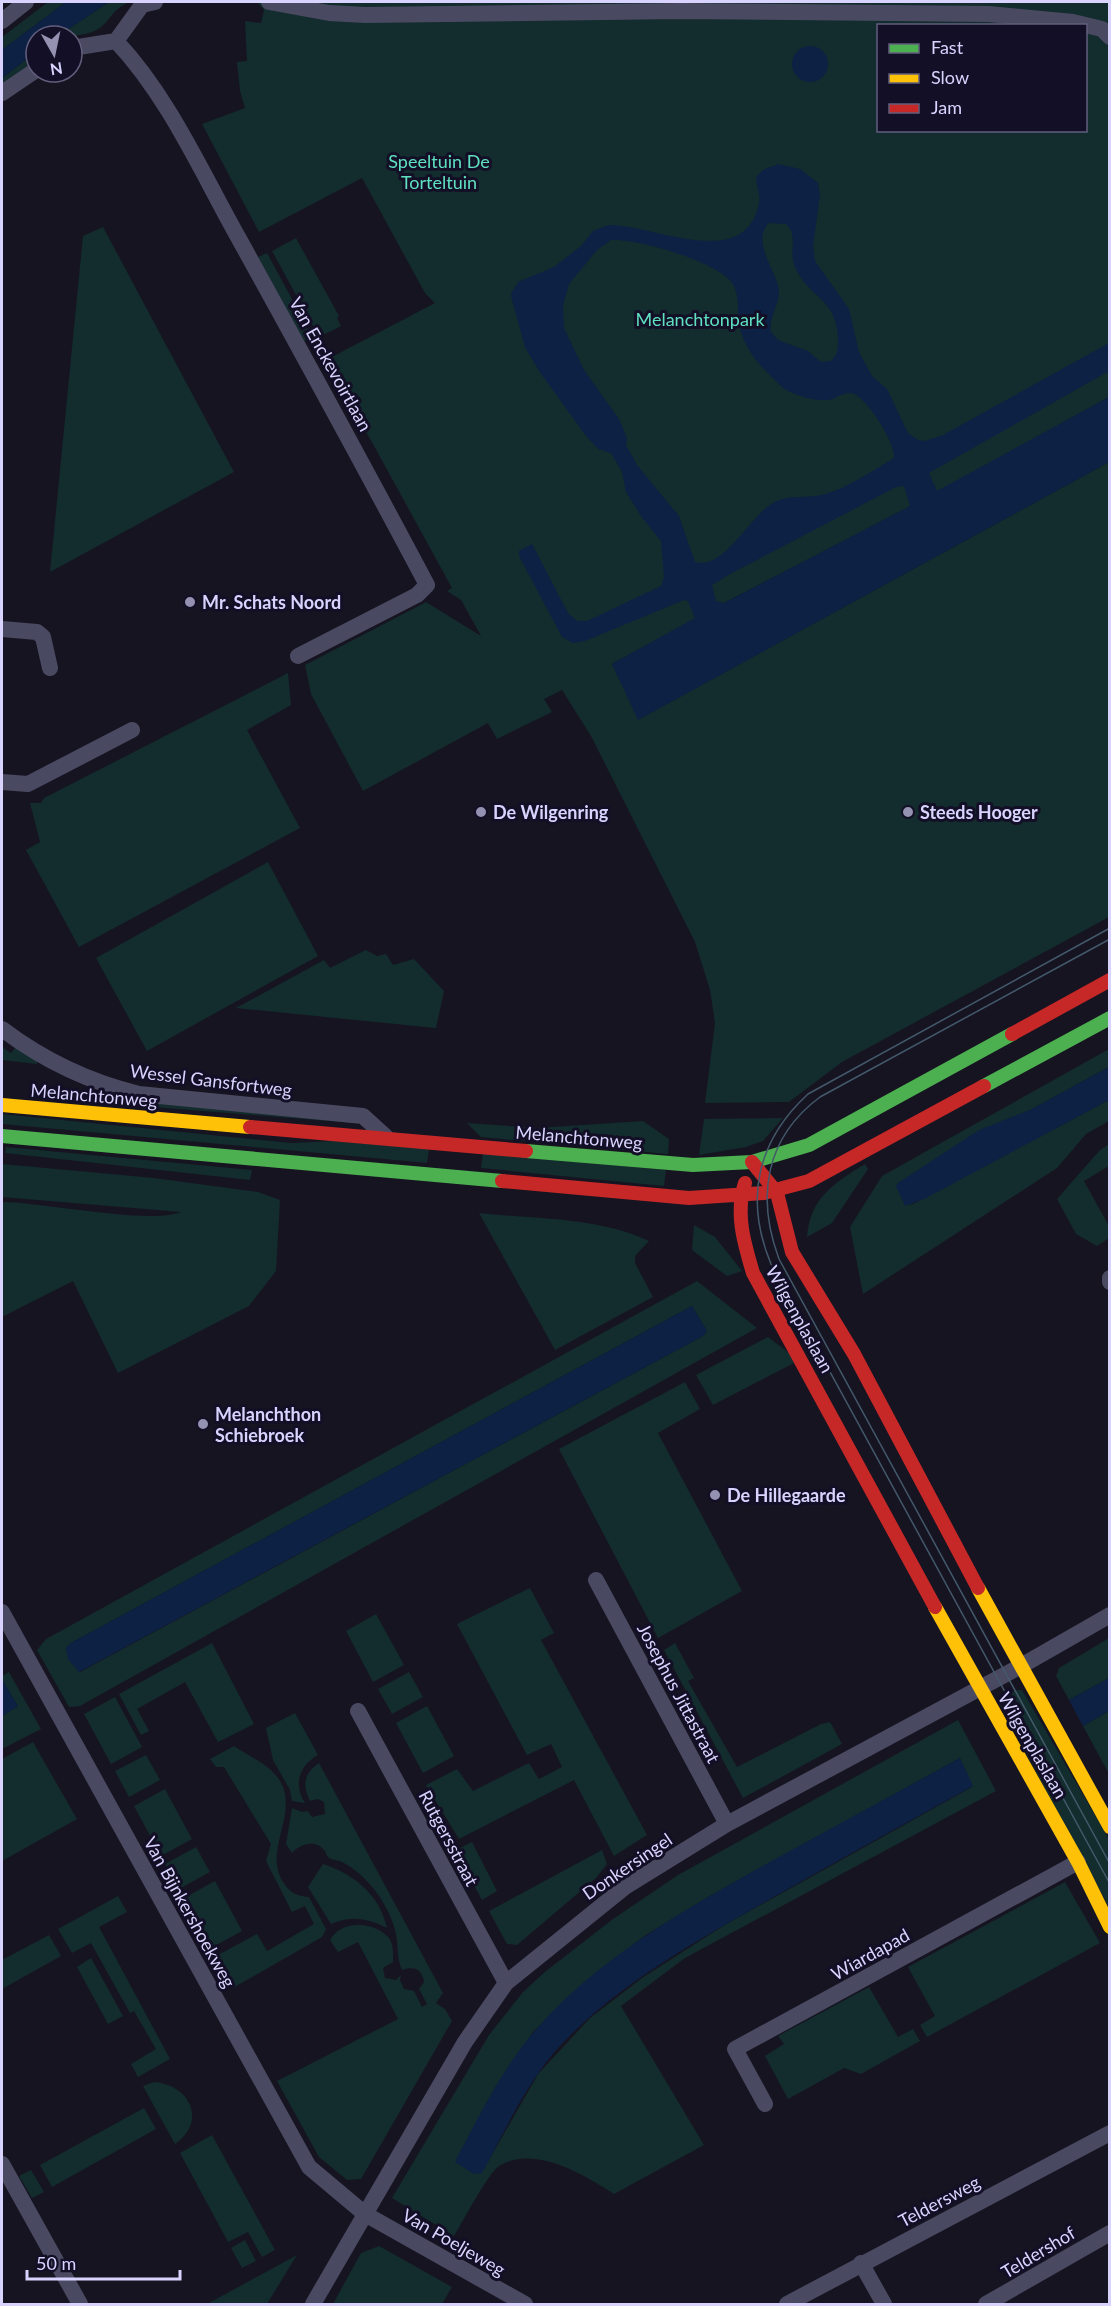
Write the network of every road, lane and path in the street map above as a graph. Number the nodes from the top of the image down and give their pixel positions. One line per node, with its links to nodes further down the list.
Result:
1 (26, 2): 4 (street)
2 (155, 2): 8 (street)
3 (269, 2): 5 (street)
4 (2, 21)
5 (1079, 24)
6 (1087, 27): 7 (street)
7 (1106, 33)
8 (116, 41): 9 (street); 13 (street, Van Enckevoirtlaan)
9 (84, 46)
10 (24, 78): 11 (street)
11 (2, 93)
12 (2, 628): 14 (street)
13 (298, 656)
14 (50, 668)
15 (132, 730): 16 (street)
16 (2, 782)
17 (1110, 980): 23 (street, Melanchtonweg)
18 (1110, 1018): 24 (street)
19 (2, 1029): 22 (street, Wessel Gansfortweg)
20 (2, 1105): 22 (street, Melanchtonweg)
21 (2, 1136): 25 (street)
22 (386, 1137): 23 (street, Melanchtonweg)
23 (752, 1162): 24 (street, Wilgenplaslaan); 25 (street, Wilgenplaslaan)
24 (777, 1193): 25 (street); 31 (street, Wilgenplaslaan)
25 (740, 1198): 32 (street, Wilgenplaslaan)
26 (1110, 1278): 27 (street)
27 (1110, 1282)
28 (596, 1580): 34 (street, Josephus Jittastraat)
29 (2, 1612): 42 (street, Van Bijnkershoekweg)
30 (1110, 1615): 31 (street, Donkersingel)
31 (1021, 1666): 32 (street, Donkersingel); 35 (street, Wilgenplaslaan)
32 (980, 1688): 34 (street, Donkersingel); 36 (street, Wilgenplaslaan)
33 (358, 1711): 38 (street, Rutgersstraat)
34 (727, 1824): 38 (street, Donkersingel)
35 (1110, 1827)
36 (1078, 1862): 37 (street, Wilgenplaslaan); 39 (street, Wiardapad)
37 (1110, 1928)
38 (506, 1983): 42 (street, Donkersingel)
39 (765, 2104)
40 (1110, 2133): 44 (street, Teldersweg)
41 (2, 2164): 45 (street)
42 (365, 2214): 46 (street, Donkersingel); 47 (street, Van Poeljeweg)
43 (1110, 2233): 50 (street, Teldershof)
44 (861, 2264): 48 (street, Teldersweg); 49 (street)
45 (80, 2304)
46 (313, 2304)
47 (525, 2304)
48 (787, 2304)
49 (884, 2304)
50 (986, 2304)

